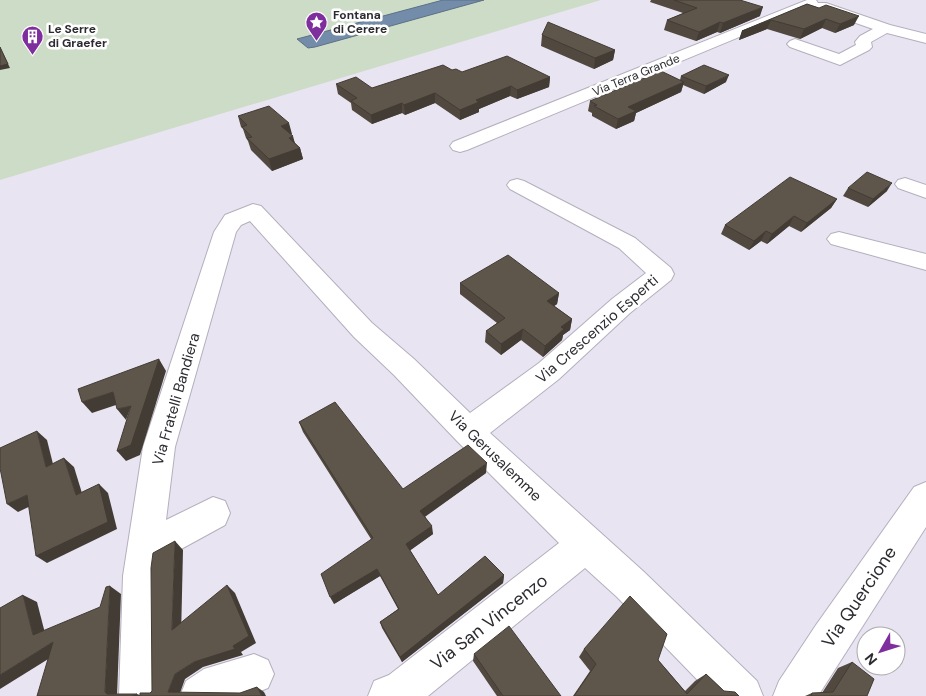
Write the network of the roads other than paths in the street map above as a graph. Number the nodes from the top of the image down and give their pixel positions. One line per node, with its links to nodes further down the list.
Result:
1 (806, 1): 2 (street); 5 (street, Via Terra Grande)
2 (885, 28): 3 (street); 4 (street)
3 (926, 40)
4 (795, 44)
5 (460, 146)
6 (905, 184): 8 (street)
7 (518, 185): 12 (street, Via Crescenzio Esperti)
8 (926, 192)
9 (253, 211): 12 (street, Via Gerusalemme); 16 (street, Via Fratelli Bandiera)
10 (839, 239): 11 (street)
11 (926, 262)
12 (468, 432): 15 (street, Via Gerusalemme)
13 (926, 498): 22 (street, Via Quercione)
14 (213, 513): 16 (street)
15 (586, 545): 20 (street, Via San Vincenzo); 21 (street, Via Gerusalemme)
16 (143, 551): 18 (street, Via Fratelli Bandiera)
17 (254, 674): 19 (street)
18 (140, 696)
19 (202, 696)
20 (389, 696)
21 (742, 696)
22 (794, 696)

